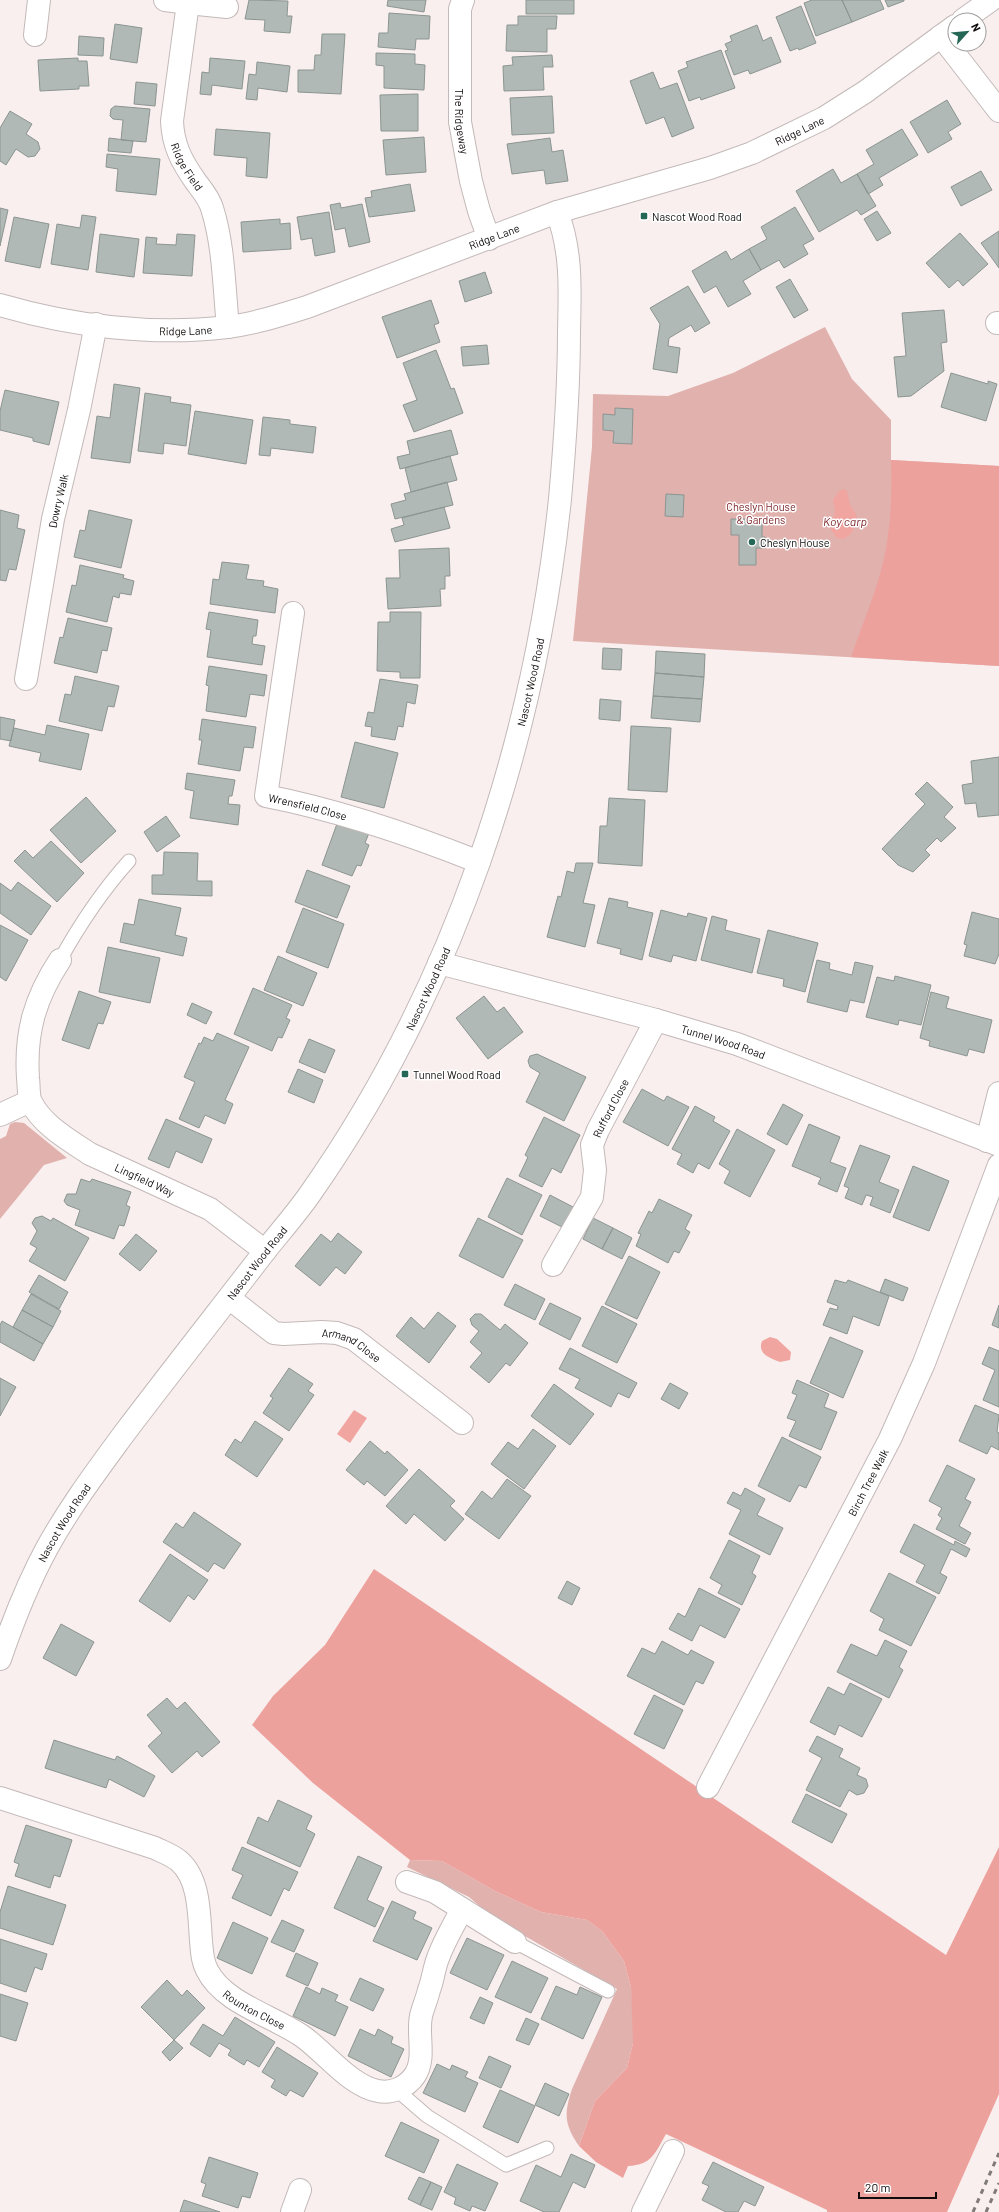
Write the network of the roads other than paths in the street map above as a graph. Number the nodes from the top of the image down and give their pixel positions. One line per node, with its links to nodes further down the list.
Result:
1 (39, 0): 9 (street)
2 (166, 0): 5 (street)
3 (463, 0): 13 (street, The Ridgeway)
4 (992, 0): 7 (street)
5 (188, 3): 6 (street); 16 (street, Ridge Field)
6 (227, 7)
7 (975, 12)
8 (947, 32): 12 (street, Ridge Lane)
9 (35, 35)
10 (962, 52): 11 (street)
11 (999, 110)
12 (557, 212): 13 (street, Ridge Lane); 20 (street, Nascot Wood Road)
13 (489, 239): 16 (street, Ridge Lane)
14 (0, 305): 15 (street, Ridge Lane)
15 (96, 324): 16 (street, Ridge Lane); 18 (street, Dowry Walk)
16 (228, 327)
17 (293, 613): 20 (street, Wrensfield Close)
18 (26, 679)
19 (129, 861): 21 (lane)
20 (479, 862): 22 (street, Nascot Wood Road)
21 (60, 960): 25 (street)
22 (439, 963): 23 (street, Tunnel Wood Road); 29 (street, Nascot Wood Road)
23 (656, 1020): 27 (street, Tunnel Wood Road); 30 (street, Rufford Close)
24 (999, 1093): 27 (street)
25 (30, 1101): 26 (street); 29 (street, Lingfield Way)
26 (0, 1116)
27 (993, 1143)
28 (999, 1165): 34 (street, Birch Tree Walk)
29 (265, 1251): 31 (street, Nascot Wood Road)
30 (553, 1265)
31 (229, 1298): 32 (street, Armand Close); 33 (street, Nascot Wood Road)
32 (462, 1423)
33 (0, 1659)
34 (708, 1787)
35 (0, 1798): 40 (street, Rounton Close)
36 (407, 1882): 37 (street)
37 (462, 1909): 38 (street); 40 (street)
38 (515, 1942): 39 (lane)
39 (608, 1991)
40 (397, 2090): 41 (lane)
41 (547, 2148)
42 (673, 2151): 45 (street)
43 (300, 2190): 44 (street)
44 (292, 2212)
45 (643, 2212)

